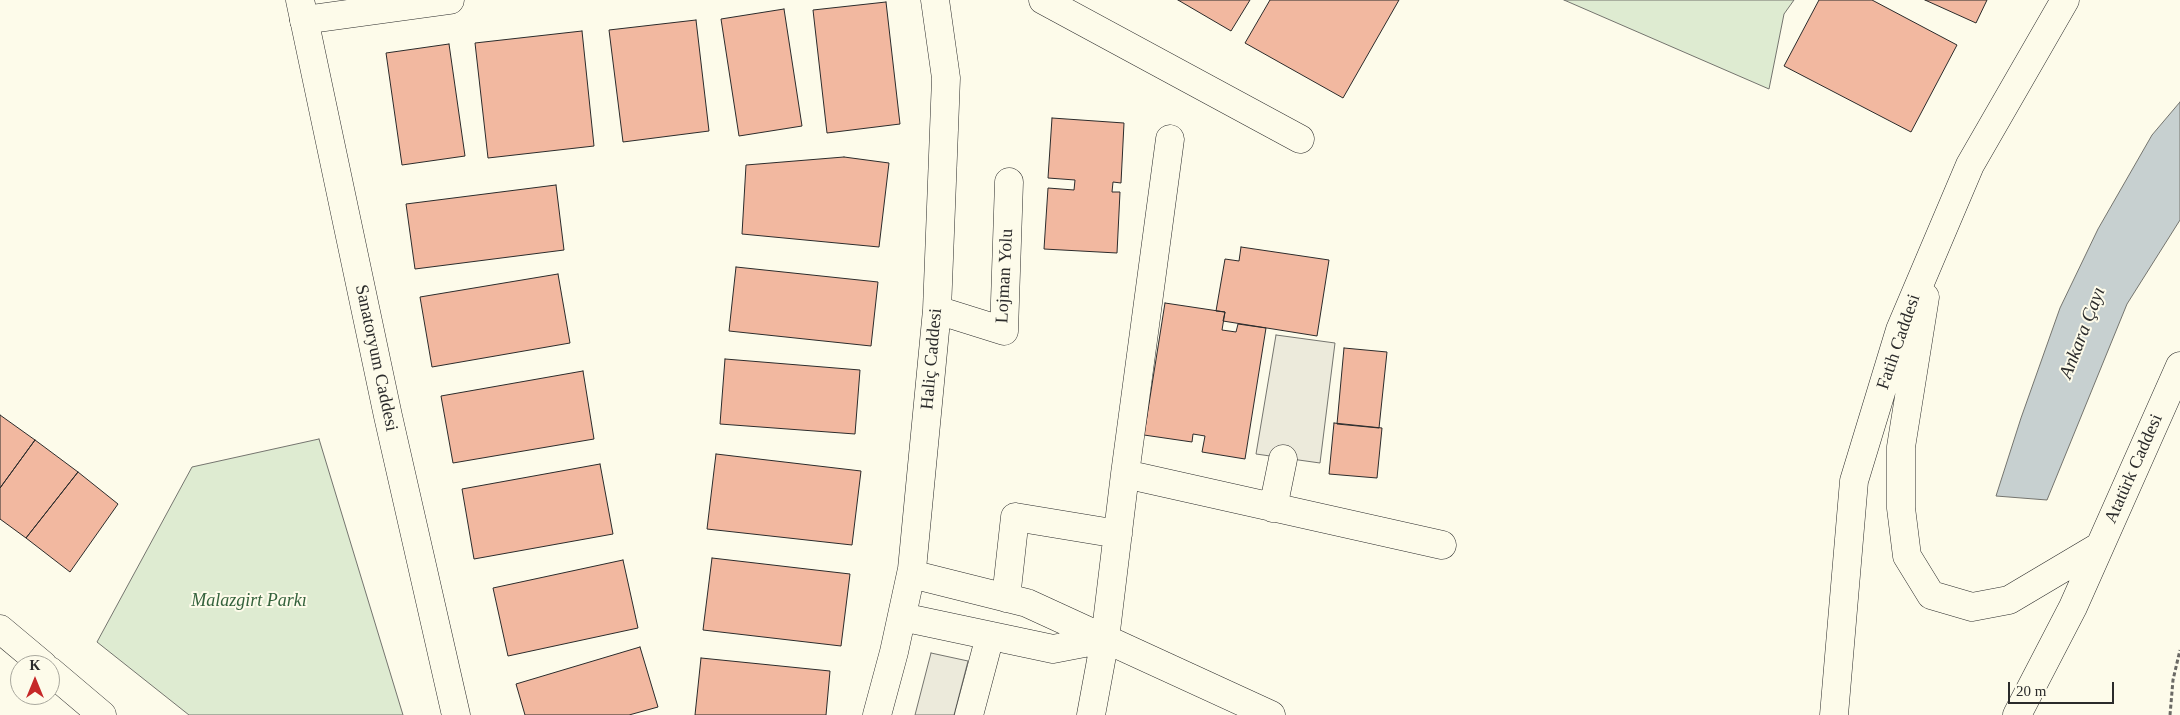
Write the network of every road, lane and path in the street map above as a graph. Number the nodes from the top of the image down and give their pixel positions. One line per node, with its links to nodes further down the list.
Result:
1 (450, 0): 5 (street)
2 (935, 0): 10 (street, Haliç Caddesi)
3 (1043, 0): 7 (street)
4 (2066, 0): 9 (street, Fatih Caddesi)
5 (302, 10): 28 (street, Sanatoryum Caddesi)
6 (1170, 139): 13 (street)
7 (1300, 139)
8 (1009, 182): 10 (street, Lojman Yolu)
9 (1932, 254): 17 (street); 33 (street, Fatih Caddesi)
10 (937, 310): 18 (street, Haliç Caddesi)
11 (2180, 366): 17 (street, Atatürk Caddesi)
12 (1283, 459): 14 (street)
13 (1125, 474): 14 (street); 15 (street)
14 (1273, 508): 16 (street)
15 (1118, 534): 19 (street); 23 (street)
16 (1442, 544)
17 (2100, 546): 34 (street)
18 (911, 574): 19 (street); 20 (street, Haliç Caddesi)
19 (1006, 598): 23 (street)
20 (902, 617): 22 (street); 29 (street, Haliç Caddesi)
21 (0, 629): 25 (street)
22 (990, 636): 23 (street); 30 (street)
23 (1105, 639): 31 (street); 32 (street)
24 (2180, 650): 35 (path)
25 (30, 655)
26 (60, 679): 27 (street)
27 (102, 715)
28 (456, 715)
29 (877, 715)
30 (969, 715)
31 (1091, 715)
32 (1271, 715)
33 (1834, 715)
34 (2017, 715)
35 (2170, 715)

